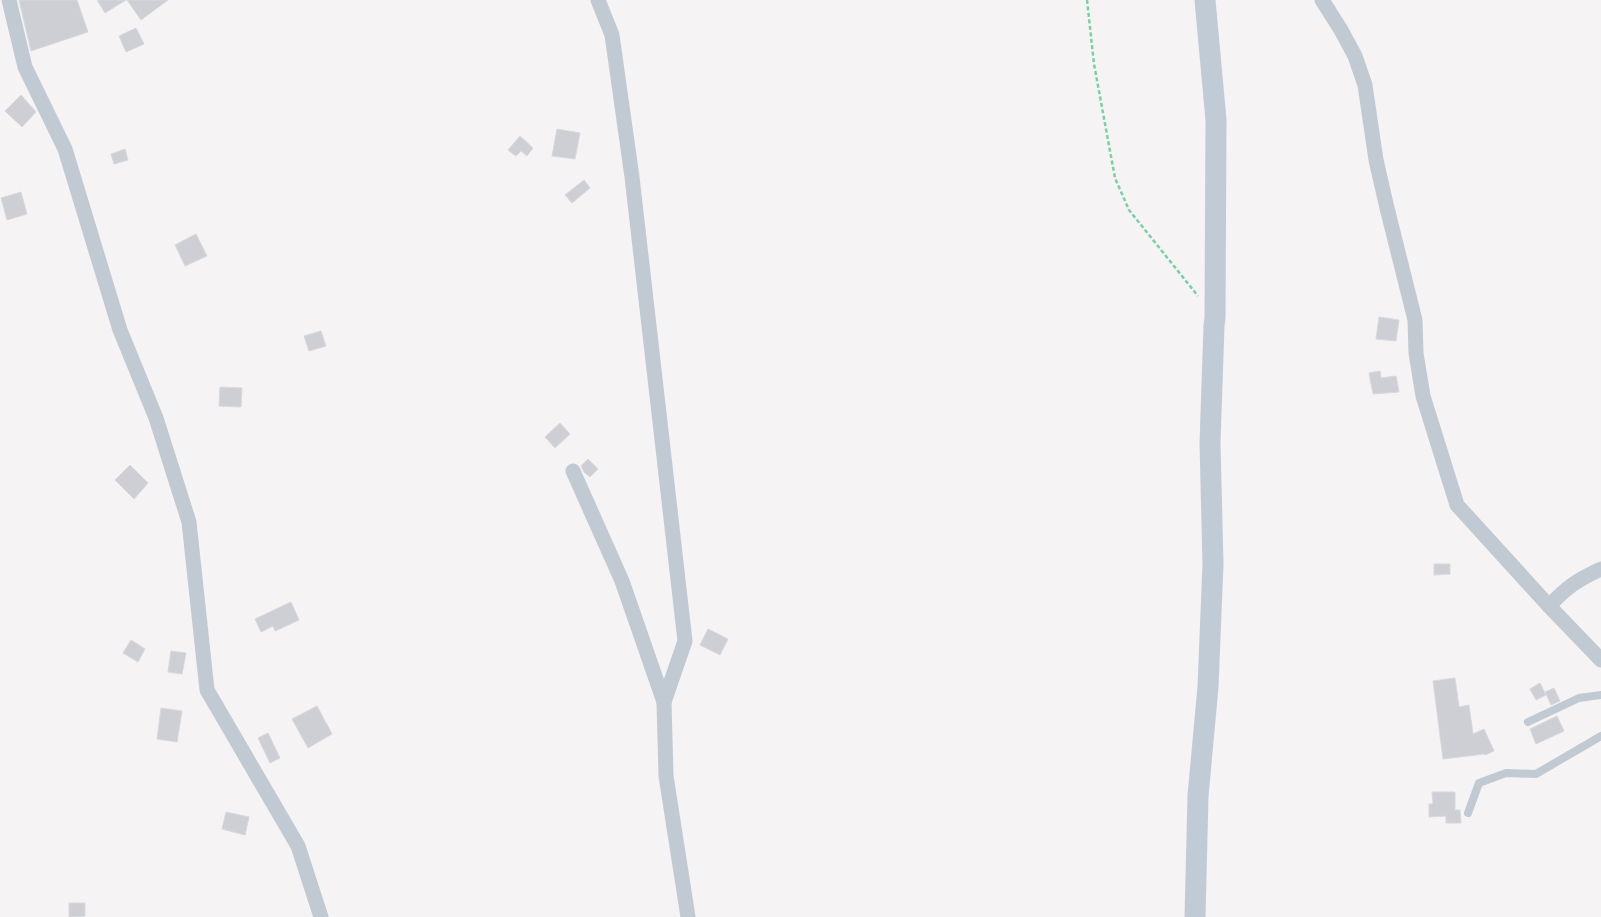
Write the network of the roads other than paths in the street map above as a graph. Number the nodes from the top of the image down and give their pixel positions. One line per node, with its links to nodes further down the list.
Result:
1 (9, 0): 14 (street)
2 (598, 0): 10 (street)
3 (1205, 0): 16 (street)
4 (1322, 0): 7 (street)
5 (573, 471): 10 (street)
6 (1601, 569): 7 (street)
7 (1549, 606): 8 (street)
8 (1601, 660)
9 (1601, 695): 11 (lane)
10 (664, 702): 15 (street)
11 (1528, 722)
12 (1601, 736): 13 (lane)
13 (1468, 813)
14 (321, 917)
15 (688, 917)
16 (1195, 917)

